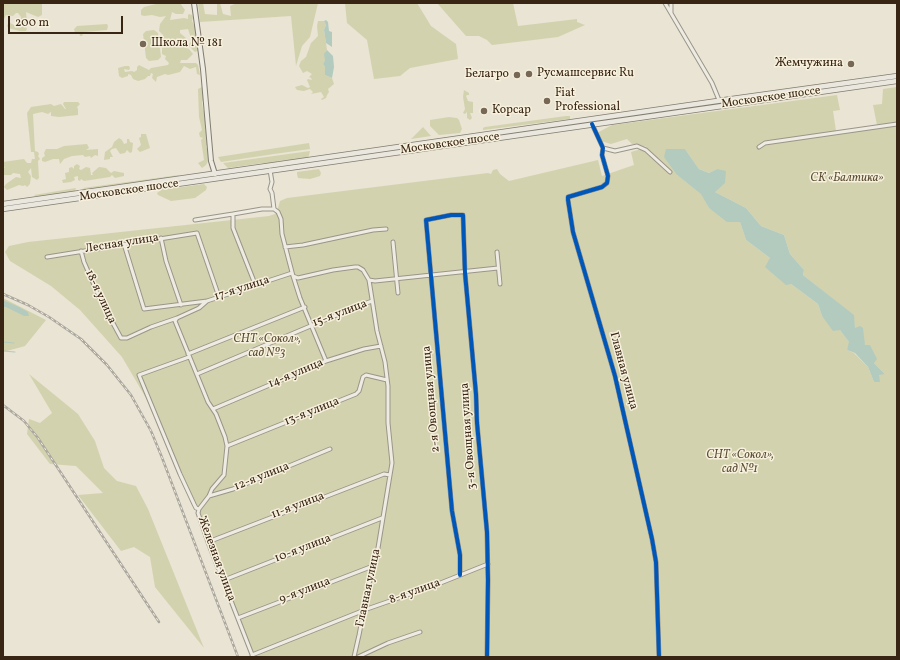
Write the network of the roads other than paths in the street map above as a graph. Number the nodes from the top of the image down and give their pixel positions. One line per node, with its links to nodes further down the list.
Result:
1 (194, 3): 15 (street)
2 (665, 3): 4 (street)
3 (671, 3): 4 (street)
4 (671, 13): 7 (street)
5 (897, 76): 7 (main road, Московское шоссе)
6 (897, 81): 7 (main road, Московское шоссе)
7 (720, 103): 8 (main road, Московское шоссе); 12 (main road, Московское шоссе)
8 (592, 124): 11 (street, Главная улица); 12 (main road, Московское шоссе)
9 (897, 124): 10 (street)
10 (759, 147)
11 (603, 148): 14 (street); 71 (street, Главная улица)
12 (323, 160): 13 (main road, Московское шоссе); 15 (main road, Московское шоссе)
13 (270, 170): 15 (main road, Московское шоссе); 18 (street)
14 (670, 172)
15 (216, 176): 16 (main road, Московское шоссе); 17 (main road, Московское шоссе)
16 (3, 204)
17 (3, 209)
18 (274, 209): 19 (street); 26 (street)
19 (233, 214): 20 (street); 36 (street)
20 (195, 220)
21 (426, 220): 31 (street, 3-я Овощная улица); 33 (street, 2-я Овощная улица)
22 (386, 229): 26 (street)
23 (161, 238): 25 (street, Лесная улица); 39 (street, Лесная улица); 42 (street)
24 (393, 242): 34 (street)
25 (124, 244): 27 (street, Лесная улица); 42 (street)
26 (285, 247): 32 (street)
27 (81, 251): 29 (street, Лесная улица); 46 (street, 18-я улица)
28 (497, 252): 30 (street)
29 (47, 257)
30 (498, 268): 31 (street); 37 (street)
31 (465, 273): 33 (street); 60 (street, 3-я Овощная улица)
32 (292, 274): 35 (street); 36 (street, 17-я улица); 43 (street)
33 (431, 275): 34 (street); 62 (street, 2-я Овощная улица)
34 (396, 279): 35 (street); 38 (street)
35 (369, 280): 41 (street, Главная улица)
36 (255, 284): 39 (street, 17-я улица)
37 (500, 284)
38 (398, 293)
39 (219, 297): 40 (street, 17-я улица)
40 (207, 301): 42 (street); 44 (street, 17-я улица)
41 (372, 301): 45 (street, 15-я улица); 47 (street, Главная улица)
42 (180, 305)
43 (305, 307): 45 (street); 48 (street)
44 (176, 320): 46 (street, 17-я улица); 48 (street)
45 (312, 325): 49 (street); 50 (street, 15-я улица)
46 (124, 339)
47 (381, 346): 49 (street, 14-я улица); 51 (street, Главная улица)
48 (189, 355): 50 (street); 57 (street, Железная улица)
49 (326, 361): 52 (street, 14-я улица)
50 (197, 374): 52 (street)
51 (387, 380): 53 (street, 13-я улица); 55 (street, Главная улица)
52 (213, 409): 53 (street)
53 (227, 446): 56 (street)
54 (330, 448): 56 (street, 12-я улица)
55 (390, 475): 58 (street, Главная улица); 59 (street, 11-я улица)
56 (209, 496): 57 (street)
57 (199, 509): 59 (street, Железная улица)
58 (382, 518): 61 (street, Главная улица); 63 (street, 10-я улица)
59 (208, 542): 63 (street, Железная улица)
60 (488, 564): 62 (street, 8-я улица); 70 (street, 3-я Овощная улица)
61 (373, 566): 64 (street, Главная улица); 65 (street, 9-я улица)
62 (460, 575): 64 (street, 8-я улица)
63 (224, 580): 65 (street, Железная улица)
64 (364, 611): 67 (street, 8-я улица); 68 (street, Главная улица)
65 (238, 618): 67 (street, Железная улица)
66 (420, 632): 69 (street)
67 (253, 656)
68 (354, 657)
69 (358, 657)
70 (487, 657)
71 (659, 657)

